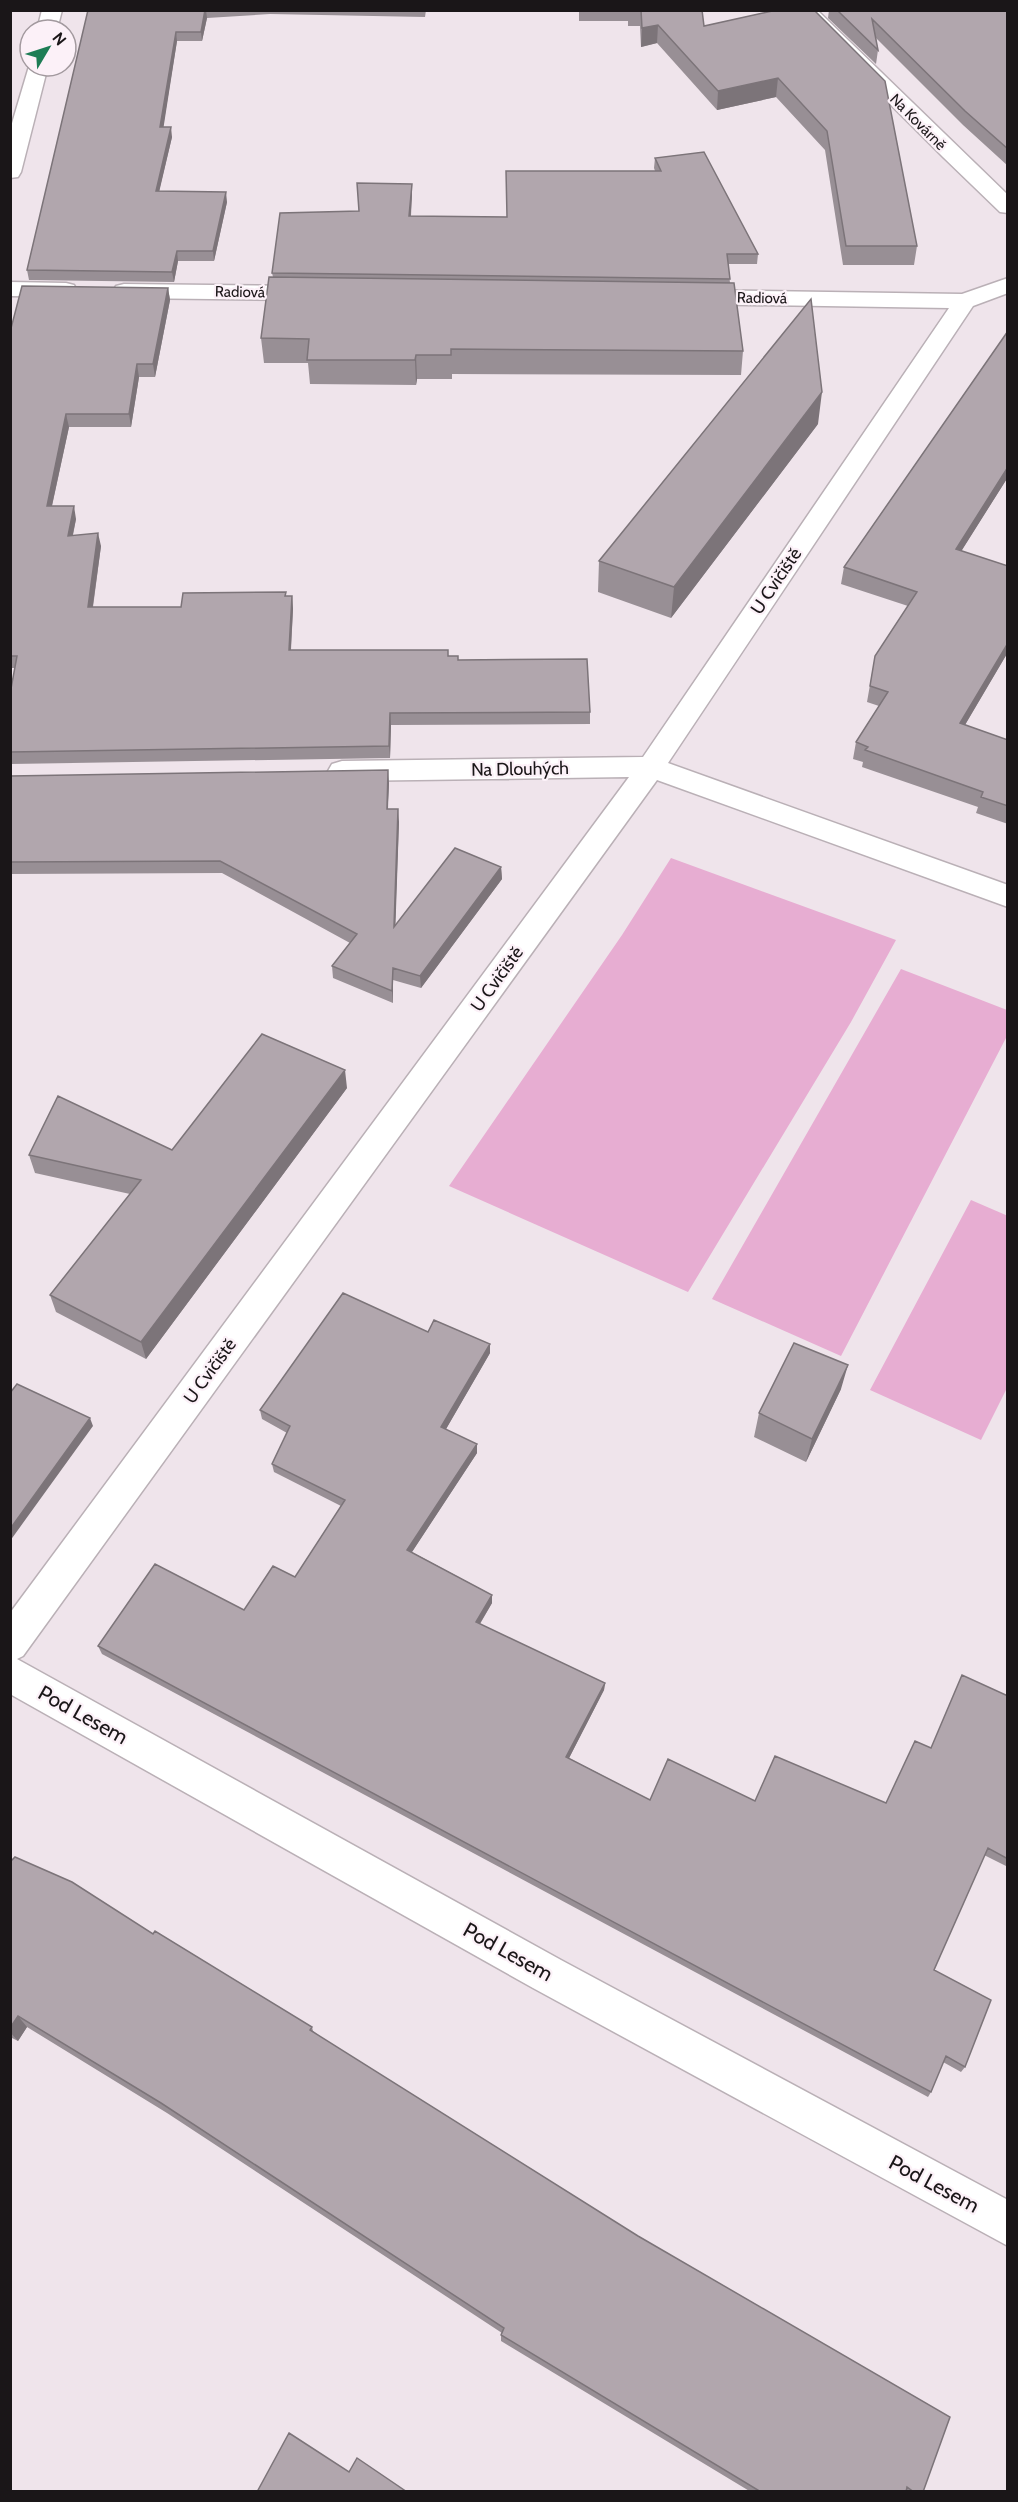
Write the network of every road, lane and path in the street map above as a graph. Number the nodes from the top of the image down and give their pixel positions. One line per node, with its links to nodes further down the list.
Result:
1 (805, 10): 4 (street, Na Kovárně)
2 (35, 78): 3 (street)
3 (10, 172)
4 (1008, 207)
5 (1008, 285): 11 (street, Radiová)
6 (10, 289): 7 (street)
7 (83, 290)
8 (107, 290): 9 (street, Radiová)
9 (334, 293)
10 (668, 297): 11 (street, Radiová)
11 (965, 300): 12 (street, U Cvičiště)
12 (651, 767): 13 (street, Na Dlouhých); 14 (street, Na Dlouhých); 15 (street, U Cvičiště)
13 (321, 772)
14 (1008, 896)
15 (10, 1644)
16 (10, 1674): 17 (street, Pod Lesem)
17 (1008, 2224)

